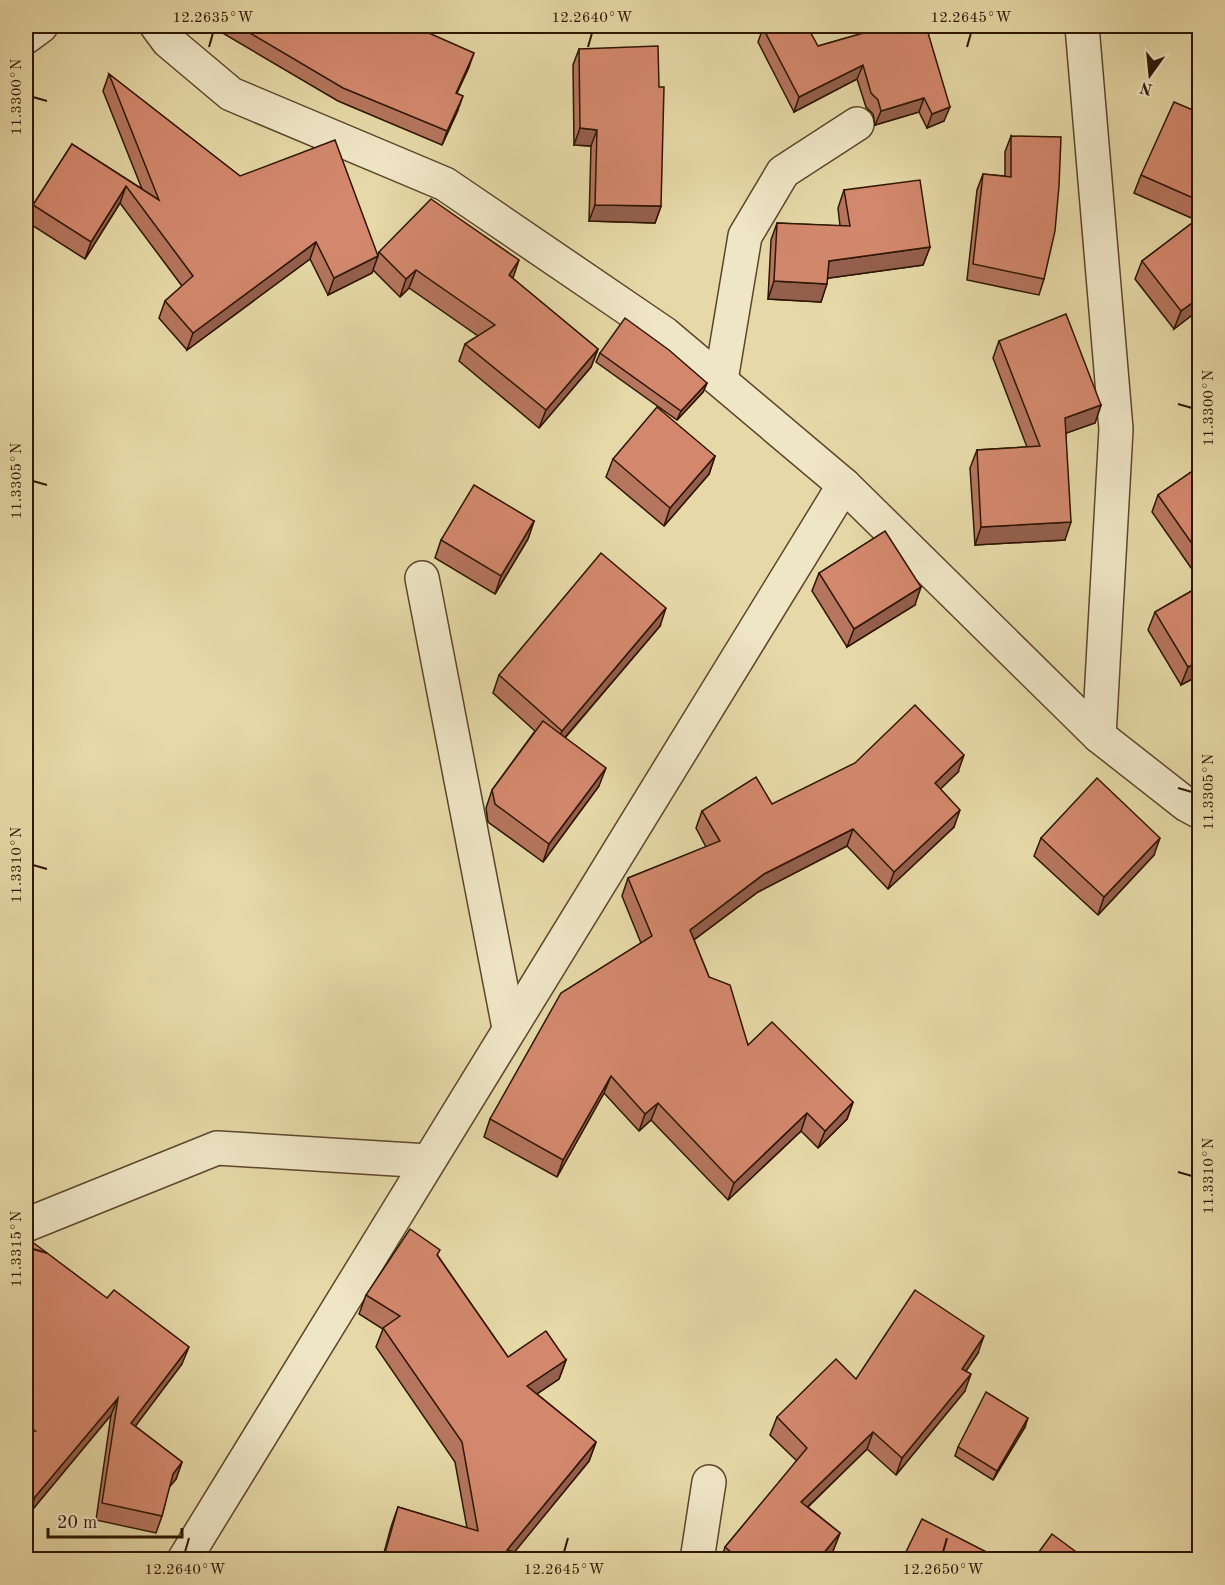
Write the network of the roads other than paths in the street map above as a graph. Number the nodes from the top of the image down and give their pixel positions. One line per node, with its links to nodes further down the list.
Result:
1 (41, 26): 4 (street)
2 (157, 26): 6 (street)
3 (1082, 26): 9 (street)
4 (26, 37)
5 (857, 124): 6 (street)
6 (721, 380): 7 (street)
7 (844, 485): 9 (street); 11 (street)
8 (422, 578): 11 (street)
9 (1099, 736): 10 (street)
10 (1200, 812)
11 (510, 1028): 12 (street)
12 (428, 1161): 13 (street); 15 (street)
13 (26, 1225)
14 (709, 1482): 16 (street)
15 (184, 1560)
16 (697, 1560)

